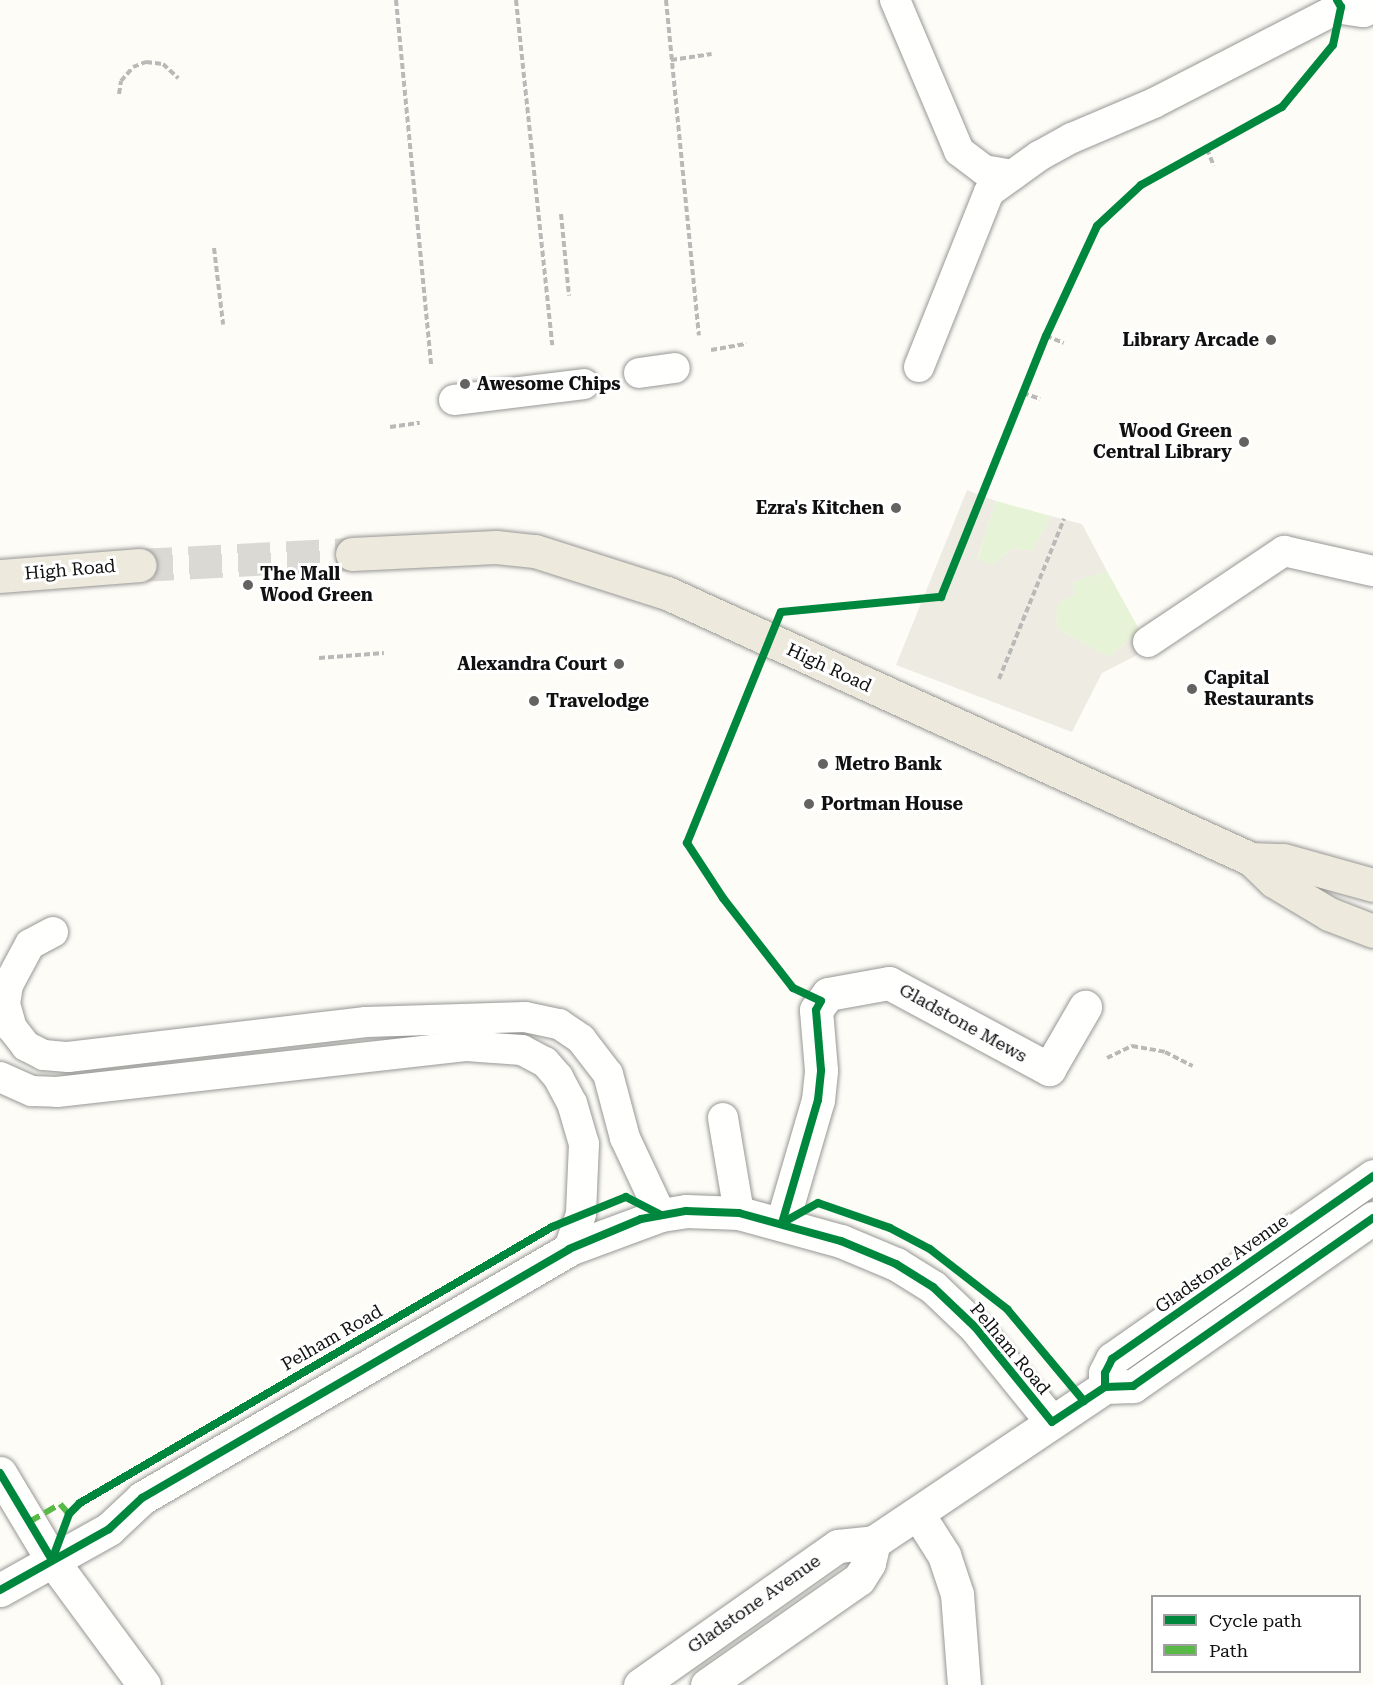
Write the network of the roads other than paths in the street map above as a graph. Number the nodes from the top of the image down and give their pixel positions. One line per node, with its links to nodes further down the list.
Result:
1 (895, 0): 4 (lane)
2 (1339, 4): 3 (street); 5 (lane)
3 (1373, 5)
4 (959, 151): 5 (lane); 6 (lane)
5 (1013, 175): 6 (lane)
6 (979, 216): 7 (lane)
7 (919, 367)
8 (675, 368): 9 (lane)
9 (639, 373)
10 (584, 384): 11 (lane)
11 (454, 400)
12 (352, 554): 17 (main road, High Road)
13 (140, 565): 15 (main road, High Road)
14 (1373, 571): 16 (lane)
15 (0, 576)
16 (1148, 642)
17 (1251, 859): 18 (main road, High Road); 19 (main road, High Road)
18 (1373, 885)
19 (1373, 932)
20 (53, 933): 26 (lane)
21 (1085, 1007): 28 (street, Gladstone Mews)
22 (0, 1077): 29 (lane)
23 (723, 1118): 25 (lane)
24 (1373, 1176): 30 (street, Gladstone Avenue)
25 (739, 1213): 26 (street, Pelham Road); 28 (street, Pelham Road)
26 (662, 1215): 29 (street, Pelham Road)
27 (1373, 1218): 30 (street, Gladstone Avenue)
28 (782, 1223): 31 (street, Pelham Road)
29 (569, 1249): 35 (street, Pelham Road)
30 (1105, 1387): 31 (street, Gladstone Avenue)
31 (1052, 1422): 33 (street, Gladstone Avenue)
32 (0, 1473): 35 (street)
33 (918, 1514): 34 (street, Gladstone Avenue); 40 (street)
34 (874, 1542): 38 (street, Gladstone Avenue); 39 (street)
35 (52, 1560): 36 (street, Pelham Road); 37 (street)
36 (0, 1590)
37 (144, 1685)
38 (640, 1685)
39 (707, 1685)
40 (970, 1685)

